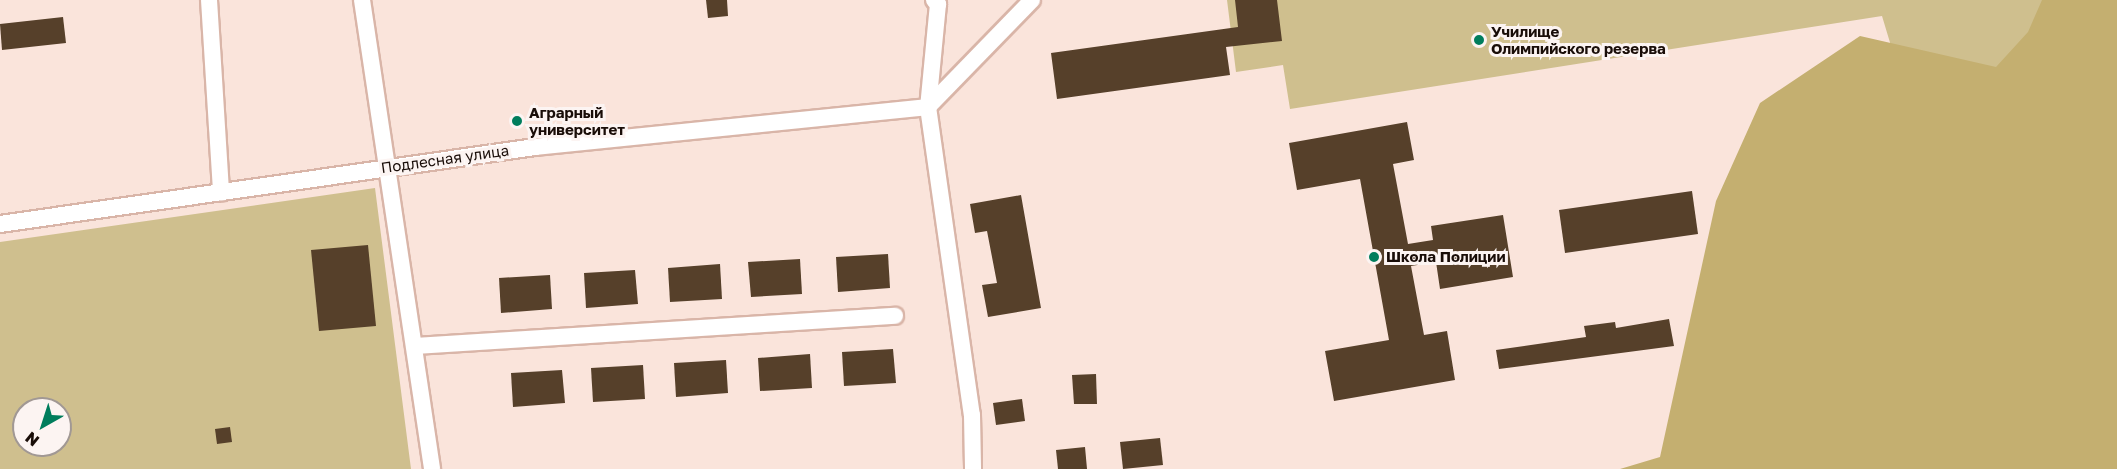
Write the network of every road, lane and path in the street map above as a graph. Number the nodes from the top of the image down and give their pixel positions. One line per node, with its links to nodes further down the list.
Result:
1 (209, 0): 7 (street)
2 (362, 0): 6 (street)
3 (934, 0): 5 (street)
4 (1032, 0): 5 (street)
5 (928, 107): 6 (street, Подлесная улица); 12 (street)
6 (387, 168): 7 (street, Подлесная улица); 10 (street)
7 (221, 193): 8 (street, Подлесная улица)
8 (0, 224)
9 (895, 316): 10 (street)
10 (415, 346): 11 (street)
11 (432, 469)
12 (974, 469)

